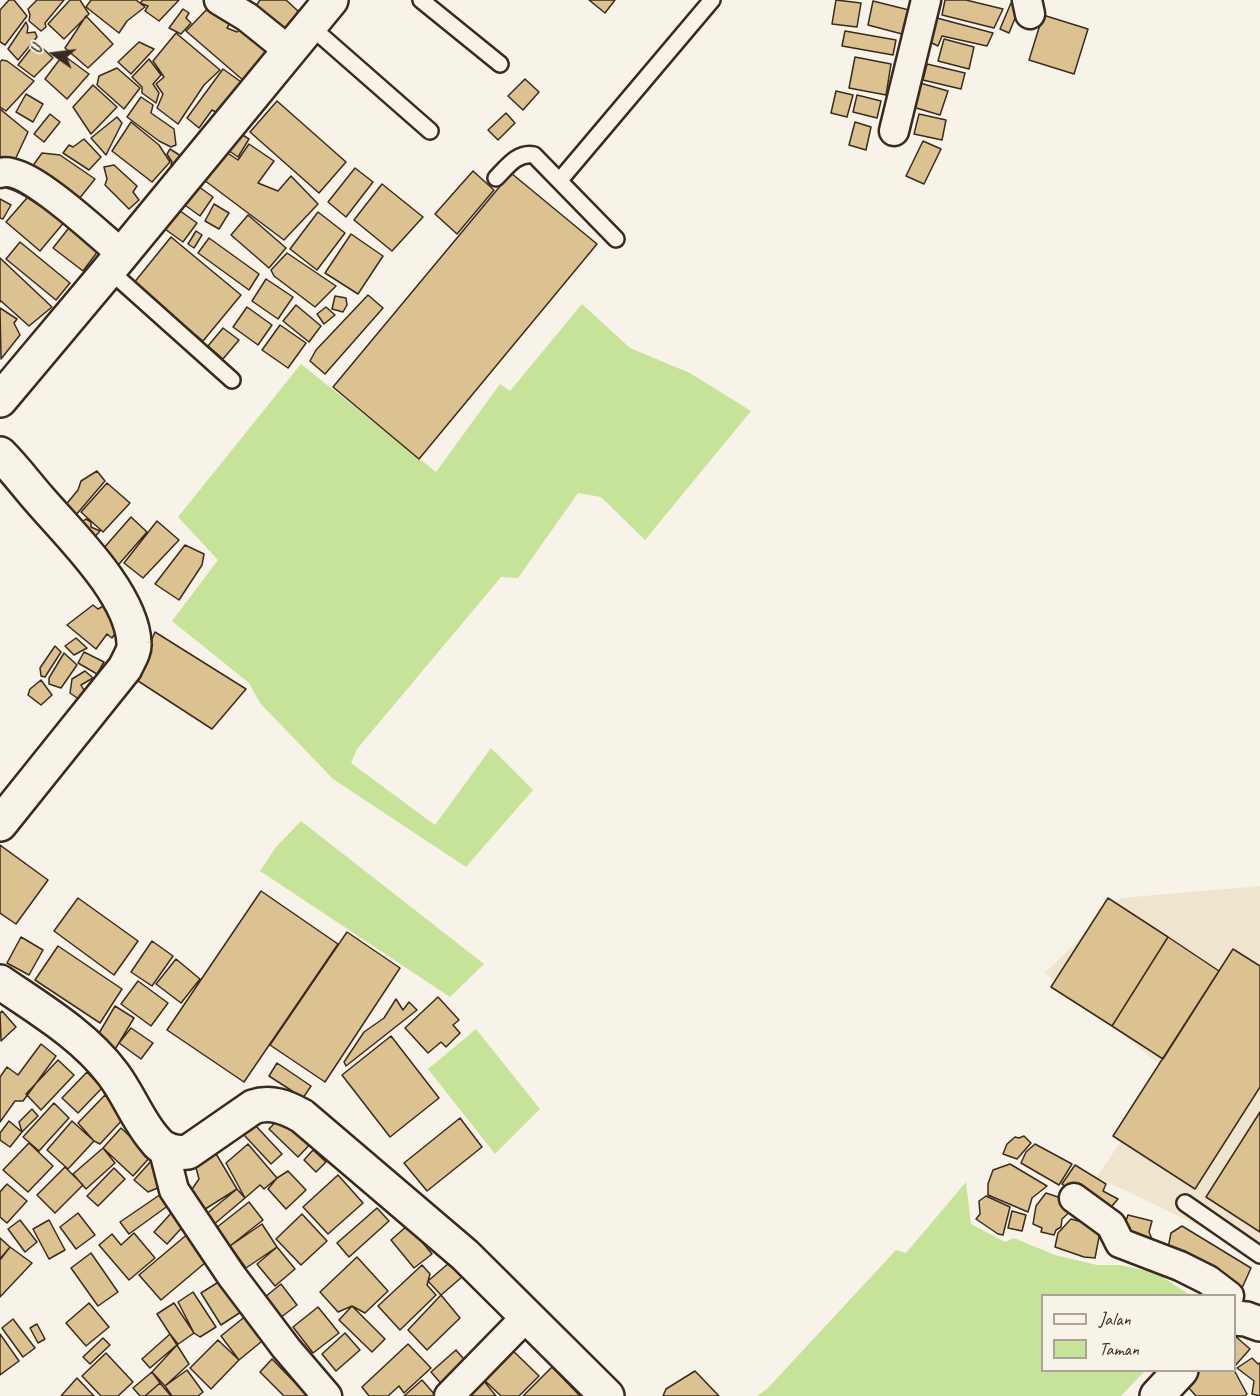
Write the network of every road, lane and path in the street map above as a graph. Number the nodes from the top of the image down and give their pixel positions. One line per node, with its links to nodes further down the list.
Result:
1 (219, 0): 7 (street)
2 (331, 0): 6 (street)
3 (421, 0): 8 (lane)
4 (712, 0): 13 (lane)
5 (926, 0): 10 (street)
6 (309, 25): 7 (street); 9 (lane)
7 (288, 50): 15 (street)
8 (500, 64)
9 (430, 131)
10 (894, 131)
11 (0, 173): 15 (street)
12 (496, 177): 13 (lane)
13 (560, 180): 14 (lane)
14 (616, 239)
15 (116, 262): 16 (lane); 17 (street)
16 (232, 380)
17 (0, 400)
18 (0, 454): 19 (street)
19 (0, 824)
20 (0, 982): 21 (street)
21 (163, 1147): 27 (street); 30 (street)
22 (1074, 1198): 25 (street)
23 (1185, 1203): 24 (lane)
24 (1260, 1255)
25 (1227, 1294)
26 (1236, 1316): 28 (street)
27 (526, 1317): 31 (street); 32 (street)
28 (1260, 1324)
29 (1179, 1372): 33 (street)
30 (327, 1396)
31 (449, 1396)
32 (607, 1396)
33 (1157, 1396)

